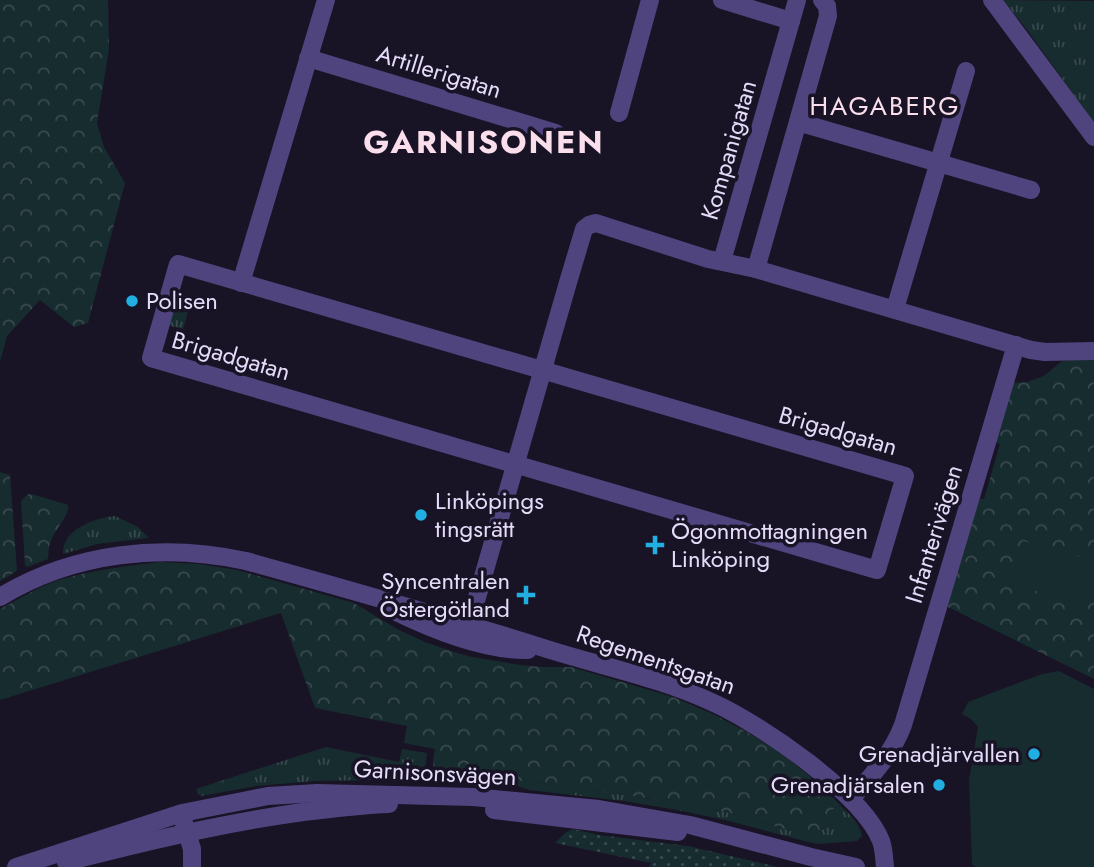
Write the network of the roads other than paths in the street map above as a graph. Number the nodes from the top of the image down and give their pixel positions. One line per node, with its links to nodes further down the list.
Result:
1 (326, 0): 8 (street)
2 (650, 0): 10 (street)
3 (722, 0): 7 (street)
4 (797, 0): 7 (street, Kompanigatan)
5 (822, 0): 11 (street)
6 (992, 0): 13 (street)
7 (791, 21): 16 (street, Kompanigatan)
8 (308, 58): 12 (street, Artillerigatan); 18 (street)
9 (966, 71): 14 (street)
10 (619, 113)
11 (798, 122): 14 (street); 17 (street)
12 (556, 133)
13 (1094, 137)
14 (938, 163): 15 (street); 19 (street)
15 (1031, 190)
16 (722, 261): 17 (street); 22 (street)
17 (755, 269): 19 (street)
18 (241, 283): 22 (street, Brigadgatan); 23 (street, Brigadgatan)
19 (895, 309): 20 (street)
20 (1016, 345): 21 (street); 26 (street, Infanterivägen)
21 (1094, 351)
22 (543, 371): 23 (street); 23 (street, Brigadgatan)
23 (514, 464): 25 (street)
24 (0, 597): 25 (street, Regementsgatan)
25 (467, 632): 26 (street, Regementsgatan)
26 (850, 799): 35 (street, Regementsgatan)
27 (182, 813): 28 (street); 29 (street, Garnisonsvägen); 34 (street, Garnisonsvägen)
28 (186, 833): 30 (street, Garnisonsvägen); 31 (street); 32 (street); 33 (street, Garnisonsvägen)
29 (16, 867)
30 (46, 867)
31 (184, 867)
32 (192, 867)
33 (813, 867)
34 (856, 867)
35 (885, 867)

